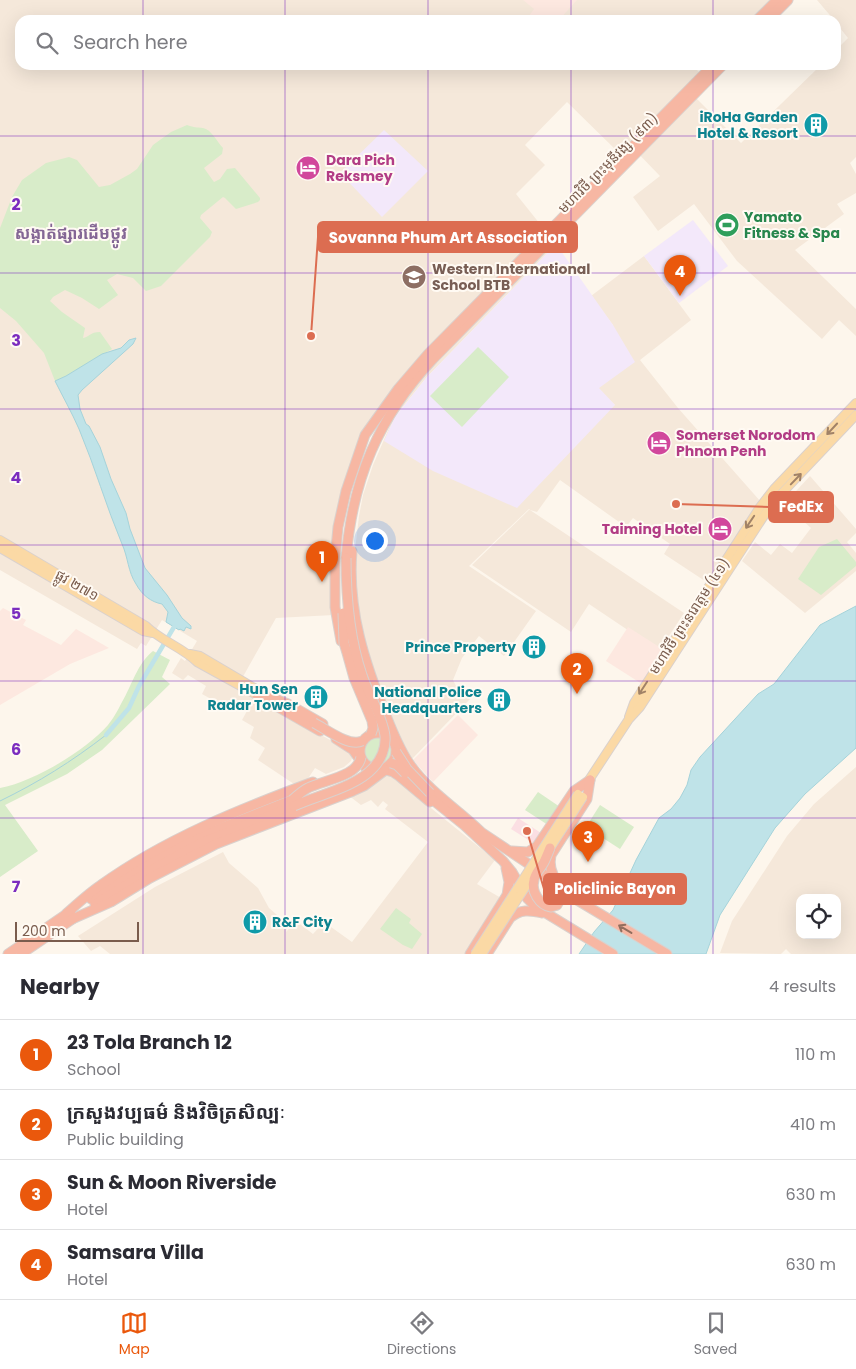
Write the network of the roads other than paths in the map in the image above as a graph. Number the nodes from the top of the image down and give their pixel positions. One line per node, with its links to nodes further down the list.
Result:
1 (777, 0): 3 (highway)
2 (788, 0): 4 (highway)
3 (762, 15)
4 (773, 15)
5 (708, 70): 8 (highway, មហាវិថី ព្រះមុនីវង្ស (៩៣))
6 (718, 70): 8 (highway, មហាវិថី ព្រះមុនីវង្ស (៩៣))
7 (856, 403): 18 (main road, មហាវិថី ព្រះនរោត្តម (៤១), one-way to 18)
8 (387, 411): 12 (highway); 12 (highway, bridge); 12 (highway)
9 (856, 415): 18 (main road, មហាវិថី ព្រះនរោត្តម (៤១), one-way to 9)
10 (0, 540): 13 (main road, ផ្លូវ ២៧១)
11 (0, 548): 13 (main road, ផ្លូវ ២៧១)
12 (346, 618): 14 (highway); 15 (highway); 19 (highway, bridge); 20 (highway, bridge); 26 (highway, bridge)
13 (155, 635): 16 (main road, ផ្លូវ ២៧១)
14 (359, 640): 15 (highway); 20 (highway)
15 (341, 643): 19 (highway)
16 (259, 693): 17 (highway); 21 (highway)
17 (273, 698): 19 (highway); 19 (highway, bridge)
18 (629, 719): 23 (main road, មហាវិថី ព្រះនរោត្តម (៤១))
19 (365, 736): 20 (highway, bridge); 21 (highway)
20 (395, 743): 22 (highway, bridge); 24 (highway, bridge); 28 (highway)
21 (359, 758): 22 (highway, bridge); 26 (highway, bridge)
22 (386, 768): 24 (highway, bridge); 26 (highway, bridge); 28 (highway)
23 (590, 780): 25 (main road, មហាវិថី ព្រះនរោត្តម (៤១)); 29 (highway); 31 (highway)
24 (429, 794): 28 (highway)
25 (580, 795): 31 (main road, bridge); 40 (main road, bridge)
26 (294, 800): 27 (highway); 33 (highway)
27 (222, 826): 33 (highway); 33 (highway)
28 (479, 836): 30 (highway); 31 (highway, bridge); 32 (highway)
29 (542, 840): 30 (highway); 31 (highway)
30 (504, 848): 34 (highway)
31 (552, 849): 34 (highway); 41 (main road, bridge)
32 (496, 854): 35 (highway); 39 (highway)
33 (121, 884): 36 (highway); 36 (highway)
34 (566, 890): 44 (highway, one-way to 34)
35 (548, 916): 42 (highway); 43 (highway)
36 (68, 917): 37 (highway); 38 (highway)
37 (8, 954)
38 (21, 954)
39 (470, 954)
40 (475, 954)
41 (482, 954)
42 (487, 954)
43 (612, 954)
44 (667, 954)

